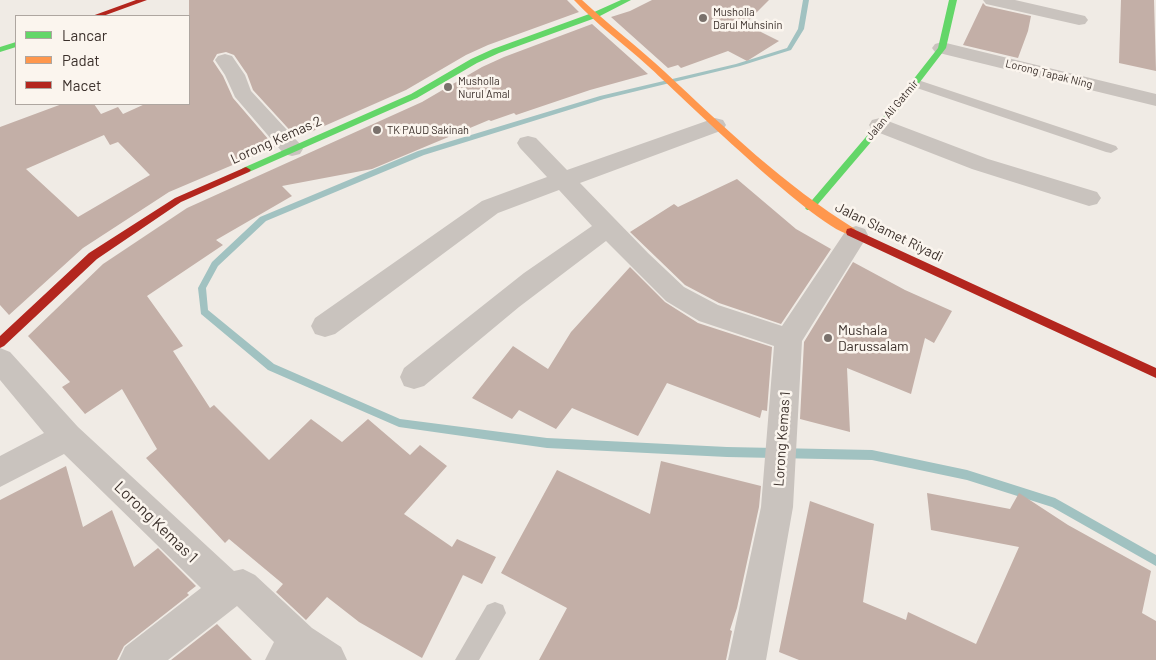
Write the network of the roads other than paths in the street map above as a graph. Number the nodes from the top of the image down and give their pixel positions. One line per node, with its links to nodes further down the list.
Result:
1 (143, 0): 6 (street)
2 (578, 0): 7 (street, Jalan Slamet Riyadi)
3 (627, 0): 7 (street, Lorong Kemas 2)
4 (953, 0): 10 (street, Jalan Ali Gatmir)
5 (992, 0): 8 (street)
6 (99, 15)
7 (595, 15): 15 (street, Jalan Slamet Riyadi); 18 (street, Lorong Kemas 2)
8 (1079, 20)
9 (15, 44): 11 (street)
10 (942, 48): 13 (street, Jalan Ali Gatmir); 14 (street, Lorong Tapak Ning)
11 (0, 50)
12 (226, 60): 18 (street)
13 (915, 83): 16 (street, Jalan Ali Gatmir); 19 (lane)
14 (1156, 100)
15 (715, 125): 20 (street); 22 (street, Jalan Slamet Riyadi)
16 (880, 125): 21 (street); 22 (street, Jalan Ali Gatmir)
17 (528, 143): 20 (street)
18 (292, 149): 27 (street, Lorong Kemas 2)
19 (1111, 149)
20 (564, 180): 23 (street); 25 (street)
21 (1089, 198)
22 (810, 208): 24 (street, Jalan Slamet Riyadi)
23 (609, 228): 26 (street); 30 (street)
24 (856, 235): 26 (street, Lorong Kemas 1); 29 (street, Jalan Slamet Riyadi)
25 (325, 326)
26 (788, 339): 38 (street, Lorong Kemas 1)
27 (0, 343)
28 (0, 360): 31 (street, Lorong Kemas 1)
29 (1156, 373)
30 (414, 376)
31 (67, 437): 32 (street); 33 (street, Lorong Kemas 1)
32 (0, 472)
33 (228, 590): 35 (street); 36 (street)
34 (496, 613): 37 (lane)
35 (304, 654)
36 (138, 660)
37 (466, 660)
38 (747, 660)

